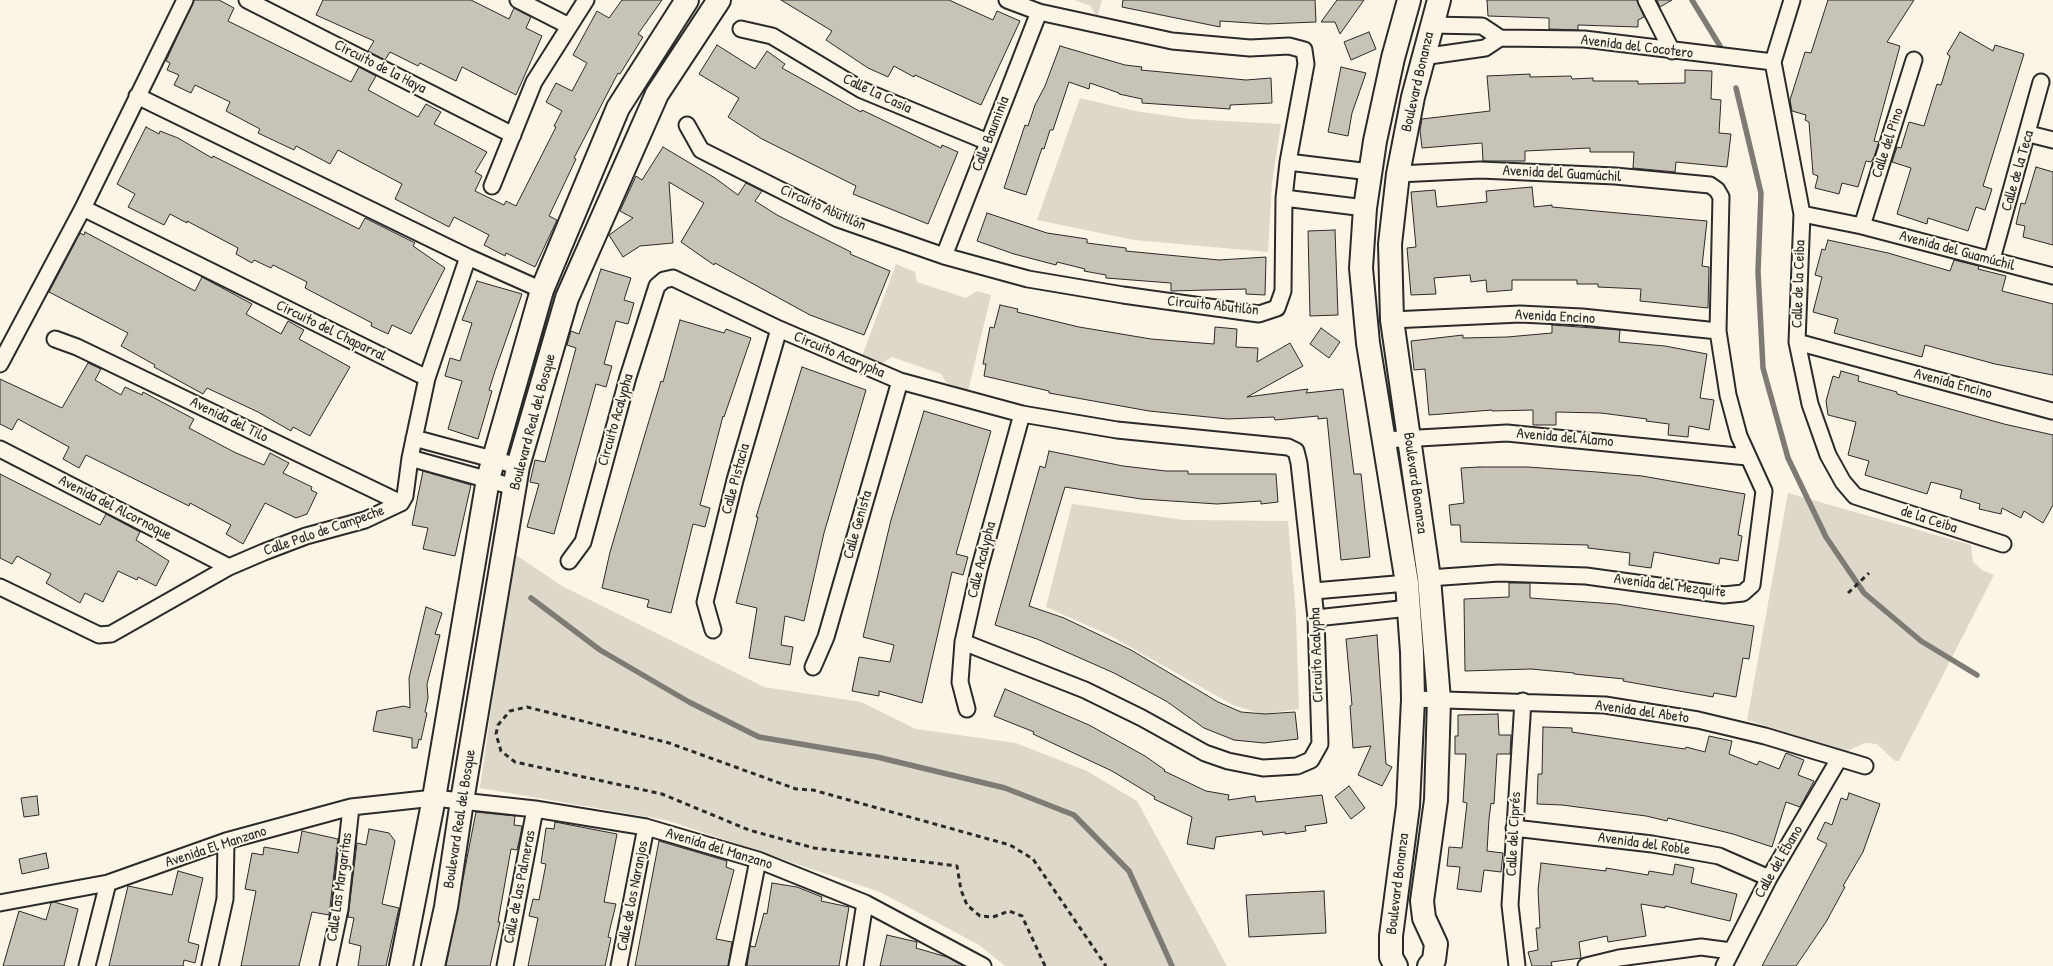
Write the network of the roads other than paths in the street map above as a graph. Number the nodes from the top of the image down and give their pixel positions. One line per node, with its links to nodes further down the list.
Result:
1 (185, 0): 22 (street)
2 (247, 0): 25 (street, Circuito de la Haya)
3 (518, 0): 14 (street)
4 (586, 0): 14 (street)
5 (687, 0): 43 (street, Boulevard Real del Bosque)
6 (719, 0): 61 (street, Boulevard Real del Bosque)
7 (1007, 0): 12 (street, Circuito Abutilón)
8 (1410, 0): 29 (street, Boulevard Bonanza)
9 (1439, 0): 13 (street, Boulevard Bonanza)
10 (1646, 0): 17 (street)
11 (1792, 0): 20 (street)
12 (1039, 12): 27 (street, Calle Bauminia); 28 (street, Circuito Abutilón)
13 (1431, 25): 16 (street, Avenida del Cocotero); 18 (street, Boulevard Bonanza)
14 (569, 26): 25 (street)
15 (741, 29): 27 (street, Calle La Casia)
16 (1500, 38): 17 (street, Avenida del Cocotero); 18 (street, Avenida del Cocotero)
17 (1672, 51): 20 (street, Avenida del Cocotero)
18 (1422, 57): 30 (street, Boulevard Bonanza)
19 (1914, 60): 37 (street, Calle del Pino)
20 (1773, 62): 36 (street, Calle de la Ceiba)
21 (2041, 82): 24 (street, Calle de la Teca)
22 (137, 96): 34 (street); 39 (street)
23 (687, 125): 38 (street, Circuito Abutilón)
24 (2029, 134): 26 (street); 40 (street, Calle de la Teca)
25 (513, 135): 31 (street)
26 (2053, 140)
27 (988, 142): 38 (street, Calle Bauminia)
28 (1288, 162): 29 (street); 33 (street, Circuito Abutilón)
29 (1370, 172): 35 (street, Boulevard Bonanza)
30 (1398, 174): 32 (street, Avenida del Guamúchil); 44 (street, Boulevard Bonanza)
31 (492, 186)
32 (1721, 197): 46 (street, Avenida del Mezquite)
33 (1284, 198): 35 (street); 38 (street, Circuito Abutilón)
34 (83, 208): 49 (street); 50 (street, Circuito del Chaparral)
35 (1365, 208): 56 (street, Boulevard Bonanza)
36 (1802, 214): 37 (street, Avenida del Guamúchil); 48 (street, Calle de la Ceiba)
37 (1862, 226): 40 (street, Avenida del Guamúchil)
38 (944, 256)
39 (468, 258): 43 (street); 50 (street)
40 (1992, 259): 41 (street, Avenida del Guamúchil)
41 (2053, 276)
42 (664, 280): 45 (street, Circuito Acarypha); 65 (street, Circuito Acalypha)
43 (542, 290): 60 (street, Boulevard Real del Bosque)
44 (1392, 320): 46 (street, Avenida Encino); 55 (street, Boulevard Bonanza)
45 (779, 329): 51 (street, Circuito Acarypha); 73 (street, Calle Pistacia)
46 (1718, 331): 58 (street, Avenida del Mezquite)
47 (55, 339): 63 (street, Avenida del Tilo)
48 (1797, 342): 52 (street, Avenida Encino); 62 (street, Calle de la Ceiba)
49 (0, 364)
50 (427, 378): 54 (street)
51 (900, 381): 53 (street, Circuito Acarypha); 75 (street, Calle Genista)
52 (2052, 411)
53 (1022, 414): 70 (street, Circuito Acalypha); 74 (street, Calle Acalypha)
54 (414, 438): 59 (street, Calle Palo de Campeche); 60 (street)
55 (1409, 438): 56 (street, Avenida del Álamo); 58 (street, Avenida del Álamo); 67 (street, Boulevard Bonanza)
56 (1384, 440): 68 (street, Boulevard Bonanza)
57 (0, 448): 66 (street, Avenida del Alcornoque)
58 (1747, 457): 67 (street, Avenida del Mezquite)
59 (410, 458): 60 (street); 63 (street, Calle Palo de Campeche)
60 (490, 470): 61 (street); 61 (street); 82 (street, Boulevard Real del Bosque)
61 (516, 476): 83 (street, Boulevard Real del Bosque)
62 (1855, 496): 64 (street, de la Ceiba)
63 (401, 503): 66 (street, Calle Palo de Campeche)
64 (2003, 544)
65 (569, 561)
66 (230, 567): 69 (street, Calle Palo de Campeche)
67 (1429, 578): 77 (street, Boulevard Bonanza)
68 (1407, 583): 70 (street); 71 (street, Boulevard Bonanza)
69 (0, 586)
70 (1314, 591): 72 (street, Circuito Acalypha)
71 (1409, 608): 72 (street); 76 (street, Boulevard Bonanza)
72 (1316, 618): 74 (street, Circuito Acalypha)
73 (713, 630)
74 (962, 642): 79 (street, Calle Acalypha)
75 (813, 667)
76 (1413, 699): 77 (street, Avenida del Abeto); 105 (street, Boulevard Bonanza)
77 (1439, 700): 78 (street, Avenida del Abeto); 106 (street, Boulevard Bonanza)
78 (1523, 702): 80 (street, Avenida del Abeto); 87 (street, Calle del Ciprés)
79 (967, 709)
80 (1839, 760): 81 (street, Avenida del Abeto); 90 (street, Calle del Ébano)
81 (1865, 766)
82 (434, 798): 83 (street, Avenida del Manzano); 84 (street, Avenida El Manzano); 99 (street, Boulevard Real del Bosque)
83 (462, 801): 85 (street, Avenida del Manzano); 100 (street, Boulevard Real del Bosque)
84 (350, 807): 88 (street, Avenida El Manzano); 98 (street, Calle Las Margaritas)
85 (535, 809): 86 (street, Avenida del Manzano); 101 (street, Calle de las Palmeras)
86 (646, 827): 89 (street, Avenida del Manzano); 102 (street, Calle de los Naranjos)
87 (1514, 828): 90 (street, Avenida del Roble); 107 (street, Calle del Ciprés)
88 (226, 841): 91 (street, Avenida El Manzano); 97 (street)
89 (758, 860): 92 (street, Avenida del Manzano); 103 (street)
90 (1769, 878): 94 (street, Calle del Ébano)
91 (108, 883): 93 (street, Avenida El Manzano); 96 (street)
92 (865, 902): 95 (street, Avenida del Manzano); 104 (street)
93 (0, 903)
94 (1731, 950): 108 (street); 109 (street, Calle del Ébano)
95 (976, 964)
96 (87, 966)
97 (210, 966)
98 (328, 966)
99 (401, 966)
100 (433, 966)
101 (505, 966)
102 (619, 966)
103 (737, 966)
104 (855, 966)
105 (1396, 966)
106 (1429, 966)
107 (1517, 966)
108 (1586, 966)
109 (1724, 966)

